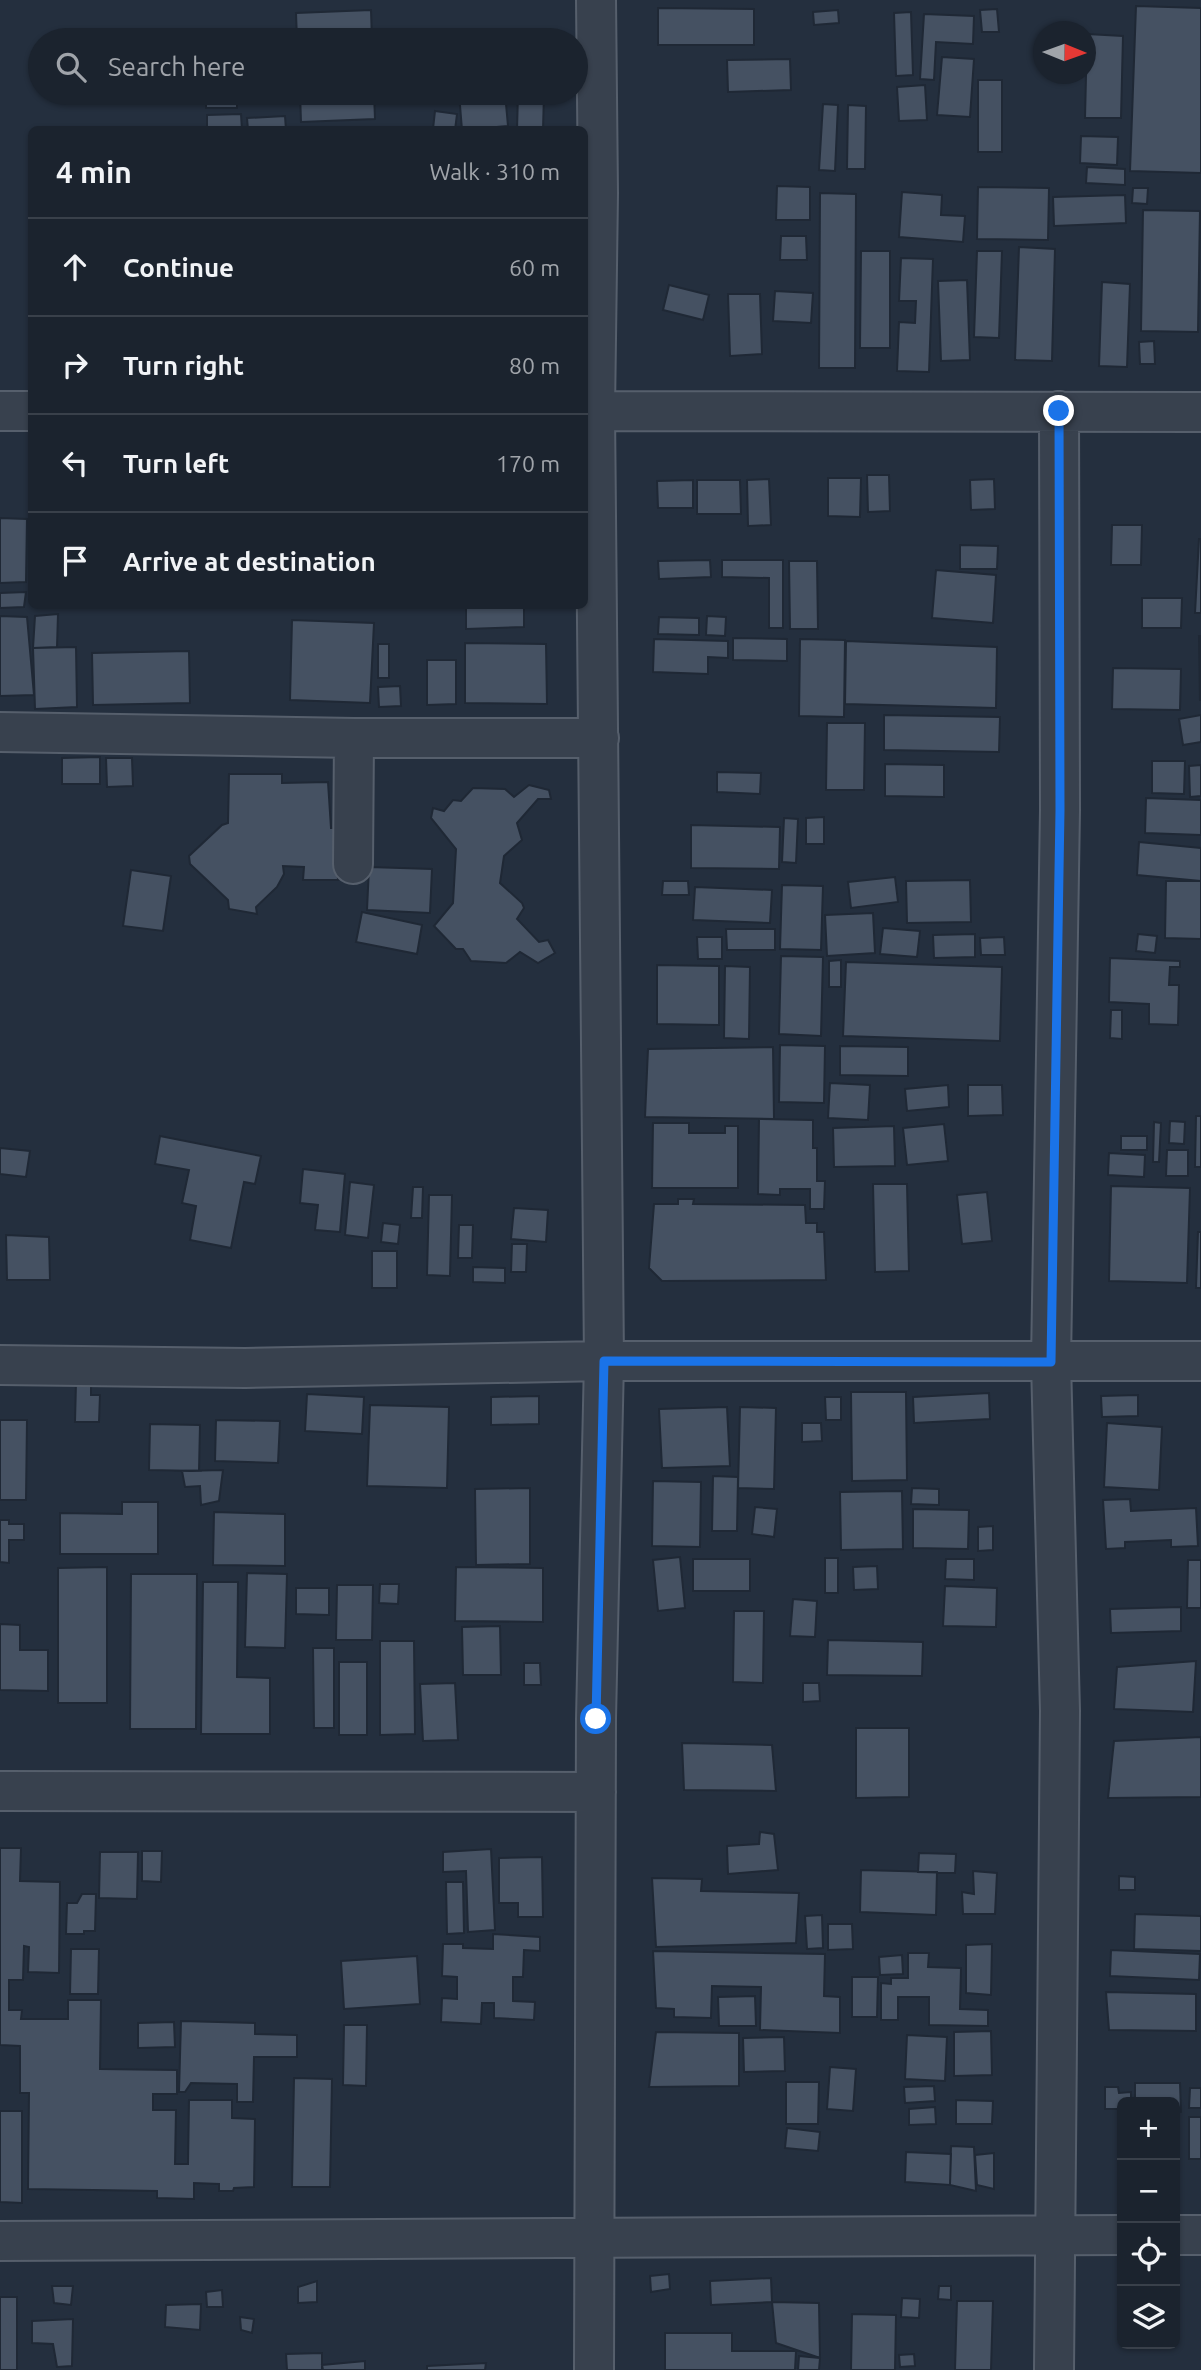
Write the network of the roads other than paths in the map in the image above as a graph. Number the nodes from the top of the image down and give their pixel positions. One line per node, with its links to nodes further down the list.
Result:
1 (596, 0): 4 (street)
2 (0, 411): 3 (street)
3 (28, 411)
4 (590, 411): 5 (street); 9 (street)
5 (1059, 411): 6 (street); 13 (street)
6 (1201, 412)
7 (0, 732): 8 (street)
8 (354, 737): 9 (street); 10 (street)
9 (599, 738): 11 (street)
10 (353, 864)
11 (604, 1361): 13 (street); 14 (street); 16 (street)
12 (1201, 1361): 13 (street)
13 (1051, 1362): 20 (street)
14 (0, 1365)
15 (0, 1791): 16 (street)
16 (596, 1793): 21 (street)
17 (1117, 2235): 20 (street)
18 (1180, 2235): 19 (street)
19 (1201, 2235)
20 (1055, 2236): 21 (street); 24 (street)
21 (594, 2238): 22 (street); 23 (street)
22 (0, 2241)
23 (594, 2370)
24 (1054, 2370)

